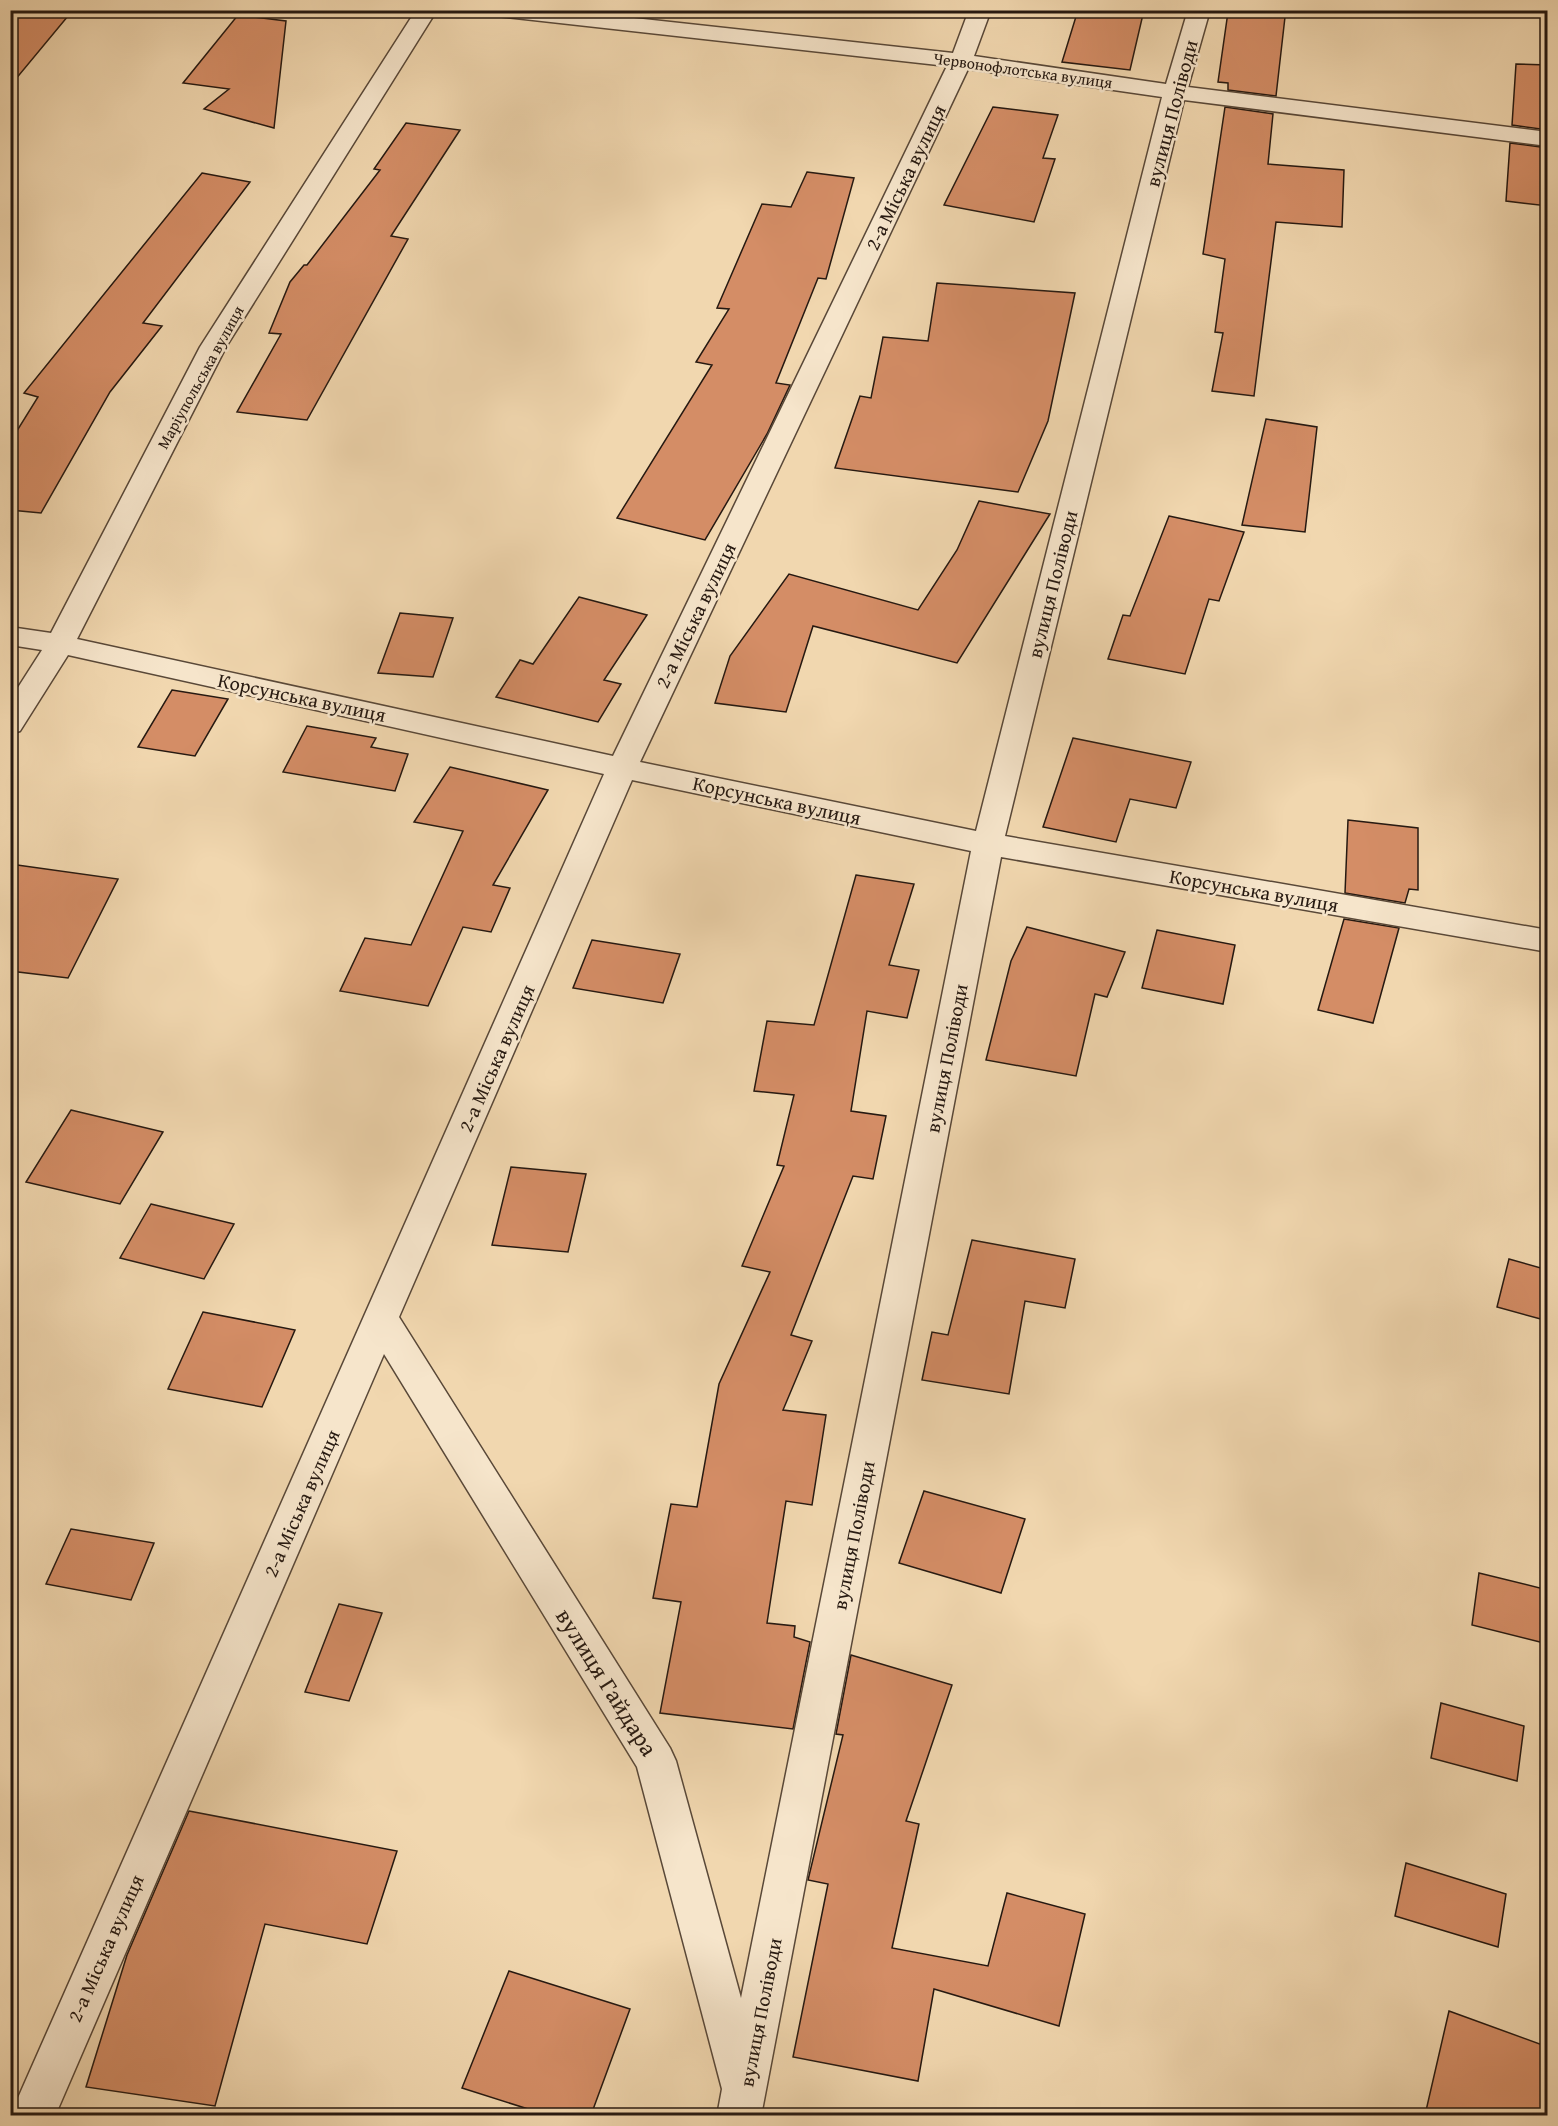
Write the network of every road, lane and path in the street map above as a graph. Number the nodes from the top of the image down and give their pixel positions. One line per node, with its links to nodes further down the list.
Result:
1 (427, 10): 9 (street, Маріупольська вулиця)
2 (497, 10): 5 (street, Червонофлотська вулиця)
3 (980, 10): 5 (street, 2-а Міська вулиця)
4 (1199, 10): 6 (street, вулиця Поліводи)
5 (961, 61): 6 (street, Червонофлотська вулиця); 11 (street, 2-а Міська вулиця)
6 (1175, 92): 7 (street, Червонофлотська вулиця); 12 (street, вулиця Поліводи)
7 (1548, 139)
8 (10, 636): 9 (street, Корсунська вулиця)
9 (60, 644): 10 (street, Маріупольська вулиця); 11 (street, Корсунська вулиця)
10 (10, 724)
11 (622, 768): 12 (street, Корсунська вулиця); 14 (street, 2-а Міська вулиця)
12 (987, 844): 13 (street, Корсунська вулиця); 15 (street, вулиця Поліводи)
13 (1548, 941)
14 (382, 1320): 15 (street, вулиця Гайдара); 16 (street, 2-а Міська вулиця)
15 (747, 2107)
16 (32, 2115)

